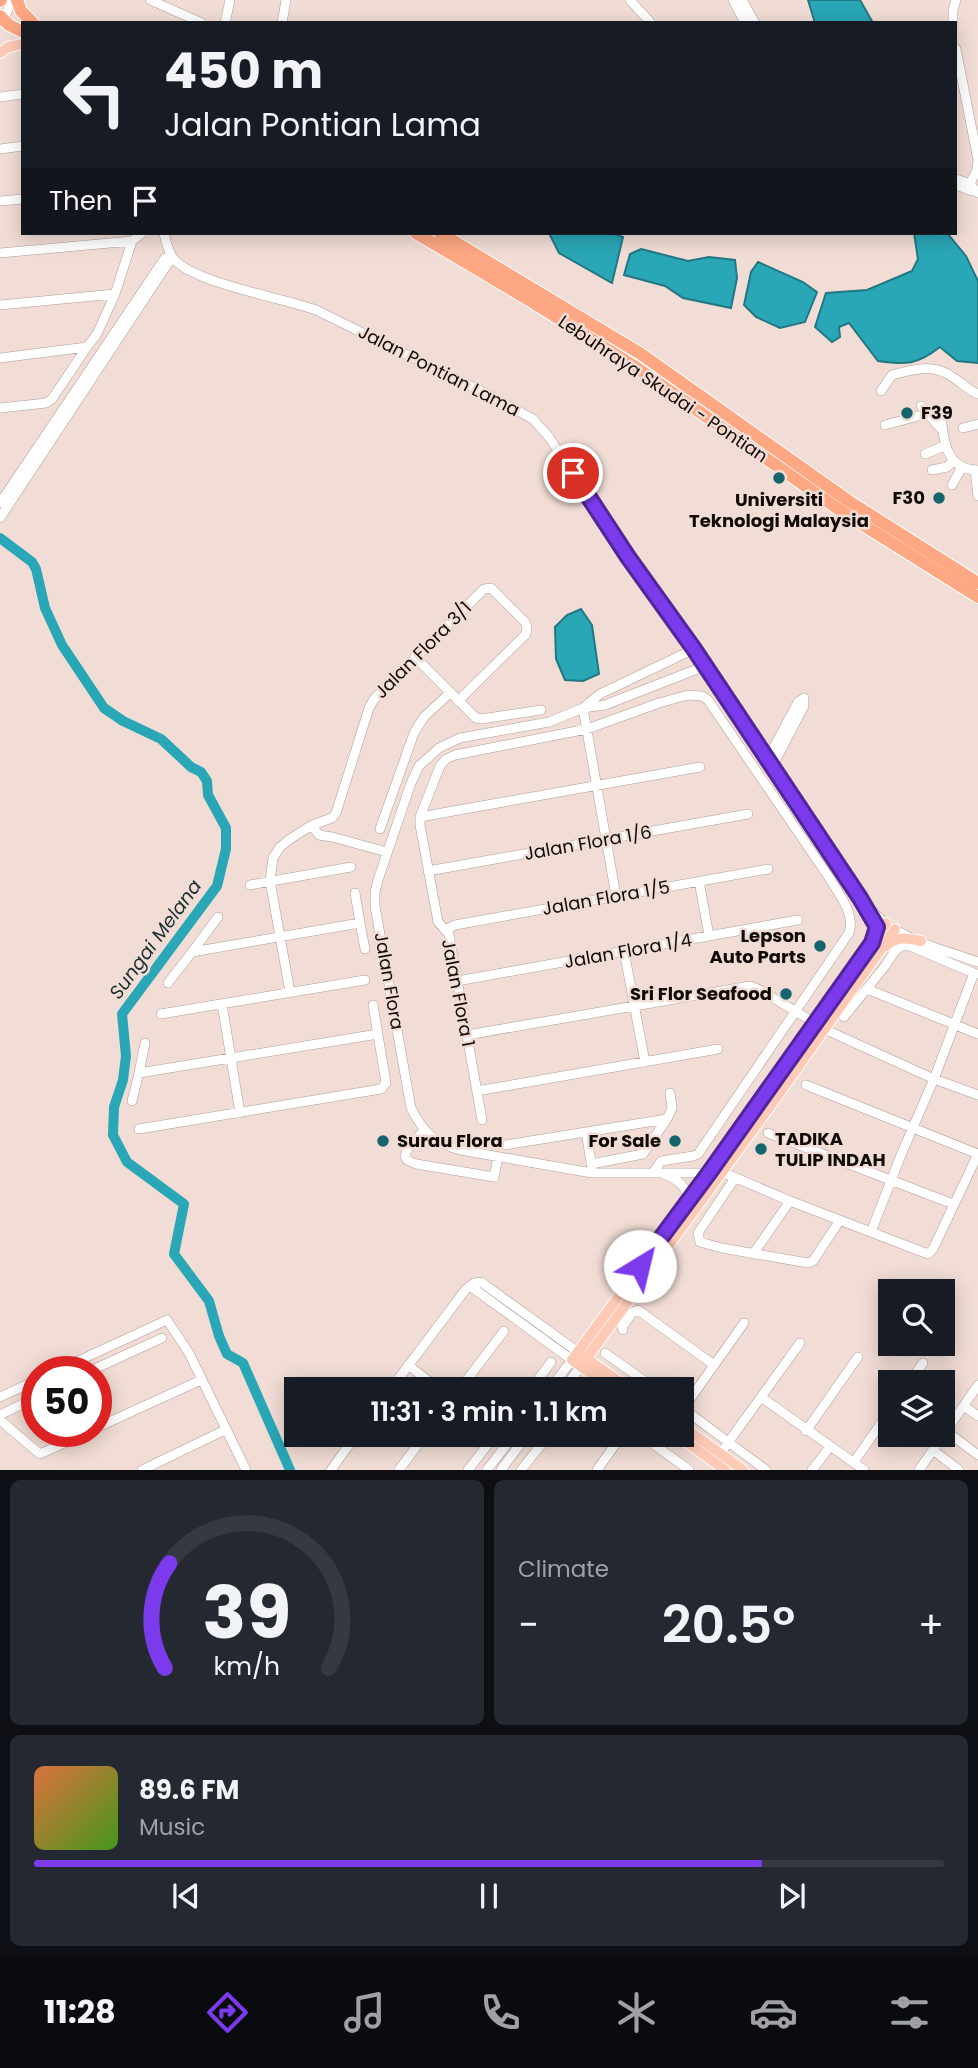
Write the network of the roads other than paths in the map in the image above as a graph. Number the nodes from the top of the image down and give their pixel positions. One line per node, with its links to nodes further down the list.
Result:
1 (2, 0): 10 (street)
2 (15, 0): 10 (street); 11 (highway)
3 (150, 0): 12 (street)
4 (230, 0): 13 (street)
5 (286, 0): 14 (street)
6 (630, 0): 15 (street)
7 (733, 0): 16 (street)
8 (742, 0): 17 (street)
9 (956, 0): 18 (street)
10 (1, 18): 19 (highway); 20 (highway)
11 (31, 21)
12 (197, 21)
13 (225, 21)
14 (282, 21)
15 (649, 21)
16 (744, 21)
17 (754, 21)
18 (953, 21)
19 (21, 23)
20 (21, 34)
21 (21, 44): 22 (main road)
22 (0, 53)
23 (957, 54): 29 (street)
24 (21, 94): 25 (street)
25 (0, 97)
26 (21, 146): 27 (street)
27 (0, 149)
28 (957, 179): 29 (street)
29 (973, 189)
30 (21, 199): 31 (street)
31 (0, 201)
32 (140, 235): 37 (street)
33 (164, 235): 40 (street)
34 (165, 235): 39 (street)
35 (419, 235): 67 (highway, Lebuhraya Skudai - Pontian)
36 (443, 235): 66 (highway, Lebuhraya Skudai - Pontian)
37 (132, 241): 38 (street); 42 (street)
38 (0, 253)
39 (171, 254): 40 (street); 41 (street, Jalan Pontian Lama)
40 (162, 267): 41 (street); 64 (street); 65 (street)
41 (185, 269): 68 (street, Jalan Pontian Lama)
42 (115, 294): 43 (street); 44 (street)
43 (0, 305)
44 (87, 346): 45 (street); 49 (street)
45 (0, 358)
46 (881, 391): 47 (street)
47 (978, 394)
48 (921, 405): 50 (street)
49 (0, 408)
50 (929, 413): 53 (street); 55 (street)
51 (941, 414): 55 (street)
52 (978, 424): 54 (street)
53 (885, 425)
54 (963, 428)
55 (942, 431): 56 (street)
56 (946, 444): 57 (street); 58 (street)
57 (925, 454)
58 (953, 460): 59 (street); 60 (street)
59 (962, 467): 61 (street); 62 (street)
60 (932, 470)
61 (977, 470): 63 (street)
62 (952, 485)
63 (978, 496)
64 (0, 503)
65 (1, 517)
66 (978, 583)
67 (978, 597)
68 (694, 649): 70 (street, Jalan Pontian Lama); 76 (street, Jalan Flora)
69 (415, 657): 73 (street); 75 (street, Jalan Flora 3/1); 84 (street, Jalan Flora 3/1)
70 (705, 666): 71 (street, Jalan Flora); 79 (street, Jalan Pontian Lama)
71 (672, 679): 72 (street, Jalan Flora); 74 (street)
72 (652, 687): 74 (street); 76 (street, Jalan Flora)
73 (450, 693): 75 (street); 85 (street)
74 (666, 698): 78 (street); 119 (street)
75 (458, 701): 77 (street)
76 (583, 708): 78 (street); 87 (street, Jalan Flora)
77 (541, 710)
78 (587, 729): 81 (street); 83 (street, Jalan Flora 1)
79 (770, 763): 79 (street); 96 (street, Jalan Pontian Lama)
80 (700, 767): 81 (street)
81 (597, 786): 83 (street); 86 (street)
82 (748, 814): 86 (street, Jalan Flora 1/6)
83 (420, 817): 90 (street, Jalan Flora 1)
84 (312, 825): 87 (street); 91 (street, Jalan Flora 3/1)
85 (380, 828)
86 (606, 840): 90 (street, Jalan Flora 1/6); 95 (street)
87 (387, 852): 143 (street, Jalan Flora)
88 (351, 867): 91 (street)
89 (768, 869): 92 (street, Jalan Flora 1/5)
90 (428, 872): 101 (street, Jalan Flora 1)
91 (270, 881): 93 (street); 103 (street)
92 (699, 881): 95 (street, Jalan Flora 1/5); 102 (street)
93 (250, 885)
94 (355, 893): 99 (street)
95 (616, 896): 101 (street, Jalan Flora 1/5)
96 (860, 898): 100 (street, Jalan Pontian Lama); 105 (main road)
97 (218, 917): 108 (street)
98 (798, 920): 102 (street, Jalan Flora 1/4)
99 (360, 923): 103 (street); 106 (street)
100 (891, 926): 104 (street, Jalan Pontian Lama); 105 (main road)
101 (445, 930): 112 (street, Jalan Flora 1)
102 (709, 936): 107 (street, Jalan Flora 1/4)
103 (280, 937): 108 (street); 115 (street)
104 (921, 941): 105 (main road); 109 (street, Jalan Pontian Lama)
105 (875, 948): 123 (main road)
106 (365, 949)
107 (624, 951): 112 (street, Jalan Flora 1/4); 118 (street)
108 (192, 952): 113 (street)
109 (978, 962)
110 (976, 974): 114 (street); 122 (street)
111 (365, 980): 115 (street)
112 (457, 981): 126 (street, Jalan Flora 1)
113 (168, 983)
114 (867, 989): 121 (street); 122 (street)
115 (290, 992): 116 (street)
116 (222, 1004): 120 (street); 129 (street)
117 (373, 1005): 124 (street)
118 (634, 1006): 119 (street); 126 (street); 130 (street)
119 (796, 1012): 123 (street); 151 (street)
120 (161, 1014)
121 (844, 1017)
122 (954, 1024): 125 (street); 132 (street)
123 (820, 1026): 132 (street); 150 (main road); 152 (main road)
124 (378, 1034): 129 (street); 138 (street)
125 (978, 1034)
126 (467, 1035): 134 (street, Jalan Flora 1)
127 (145, 1043): 131 (street)
128 (718, 1049): 130 (street)
129 (231, 1058): 131 (street); 138 (street)
130 (645, 1062): 134 (street)
131 (139, 1073): 137 (street)
132 (934, 1079): 136 (street); 141 (street)
133 (806, 1085): 141 (street)
134 (477, 1091): 140 (street, Jalan Flora 1)
135 (670, 1093): 139 (street)
136 (978, 1096)
137 (132, 1101)
138 (240, 1113): 142 (street)
139 (667, 1119): 144 (street); 149 (street)
140 (482, 1120)
141 (913, 1128): 147 (street); 154 (street)
142 (139, 1129)
143 (424, 1129): 148 (street); 148 (street)
144 (586, 1132): 146 (street); 149 (street)
145 (768, 1133): 154 (street)
146 (505, 1144)
147 (978, 1154): 157 (street)
148 (498, 1157): 149 (street)
149 (592, 1168): 151 (street)
150 (722, 1171): 153 (street); 169 (main road)
151 (658, 1173): 152 (street); 156 (street)
152 (709, 1173): 156 (main road)
153 (736, 1178): 155 (street); 160 (street)
154 (892, 1180): 157 (street); 159 (street)
155 (790, 1200): 158 (street); 160 (street)
156 (687, 1202): 169 (main road)
157 (953, 1205): 159 (street)
158 (840, 1220): 159 (street); 160 (street)
159 (871, 1232)
160 (753, 1254)
161 (744, 1323): 174 (street)
162 (622, 1330): 174 (street)
163 (504, 1331): 178 (street)
164 (162, 1338): 170 (street)
165 (800, 1343): 190 (street)
166 (605, 1353): 184 (street)
167 (89, 1356): 185 (street)
168 (858, 1357): 200 (street)
169 (580, 1359): 173 (street); 180 (street); 181 (street); 182 (main road); 183 (main road)
170 (112, 1361)
171 (551, 1362): 179 (street)
172 (923, 1363): 175 (street)
173 (408, 1365): 176 (street); 177 (street)
174 (714, 1365): 188 (street)
175 (918, 1370)
176 (399, 1377)
177 (423, 1377)
178 (469, 1377)
179 (540, 1377)
180 (562, 1377)
181 (570, 1377)
182 (600, 1377)
183 (610, 1377)
184 (638, 1377)
185 (201, 1380): 197 (street); 199 (street)
186 (978, 1385): 192 (street)
187 (21, 1387): 189 (street)
188 (694, 1392)
189 (0, 1397)
190 (761, 1398): 200 (street); 204 (street)
191 (21, 1406): 195 (street)
192 (964, 1406): 194 (street); 196 (street)
193 (694, 1416): 204 (street)
194 (978, 1416)
195 (0, 1418): 201 (street)
196 (955, 1418)
197 (112, 1421)
198 (878, 1428): 221 (street)
199 (225, 1430): 222 (street); 223 (street)
200 (806, 1431): 216 (street)
201 (21, 1437)
202 (694, 1437): 220 (main road)
203 (955, 1438): 219 (street)
204 (729, 1441): 220 (street); 234 (street)
205 (694, 1444): 220 (main road)
206 (32, 1447): 207 (street)
207 (56, 1447)
208 (347, 1447): 224 (street)
209 (416, 1447): 225 (street)
210 (485, 1447): 226 (street)
211 (504, 1447): 227 (street)
212 (518, 1447): 228 (street)
213 (539, 1447): 229 (street)
214 (613, 1447): 230 (street)
215 (658, 1447): 231 (street)
216 (830, 1447): 221 (street); 235 (street)
217 (935, 1447): 218 (street)
218 (933, 1450): 237 (street); 238 (street)
219 (978, 1455)
220 (717, 1457): 232 (main road); 233 (main road)
221 (854, 1462): 236 (street)
222 (142, 1469)
223 (246, 1469)
224 (331, 1469)
225 (399, 1469)
226 (468, 1469)
227 (487, 1469)
228 (501, 1469)
229 (521, 1469)
230 (597, 1469)
231 (689, 1469)
232 (725, 1469)
233 (743, 1469)
234 (766, 1469)
235 (812, 1469)
236 (863, 1469)
237 (919, 1469)
238 (959, 1469)

